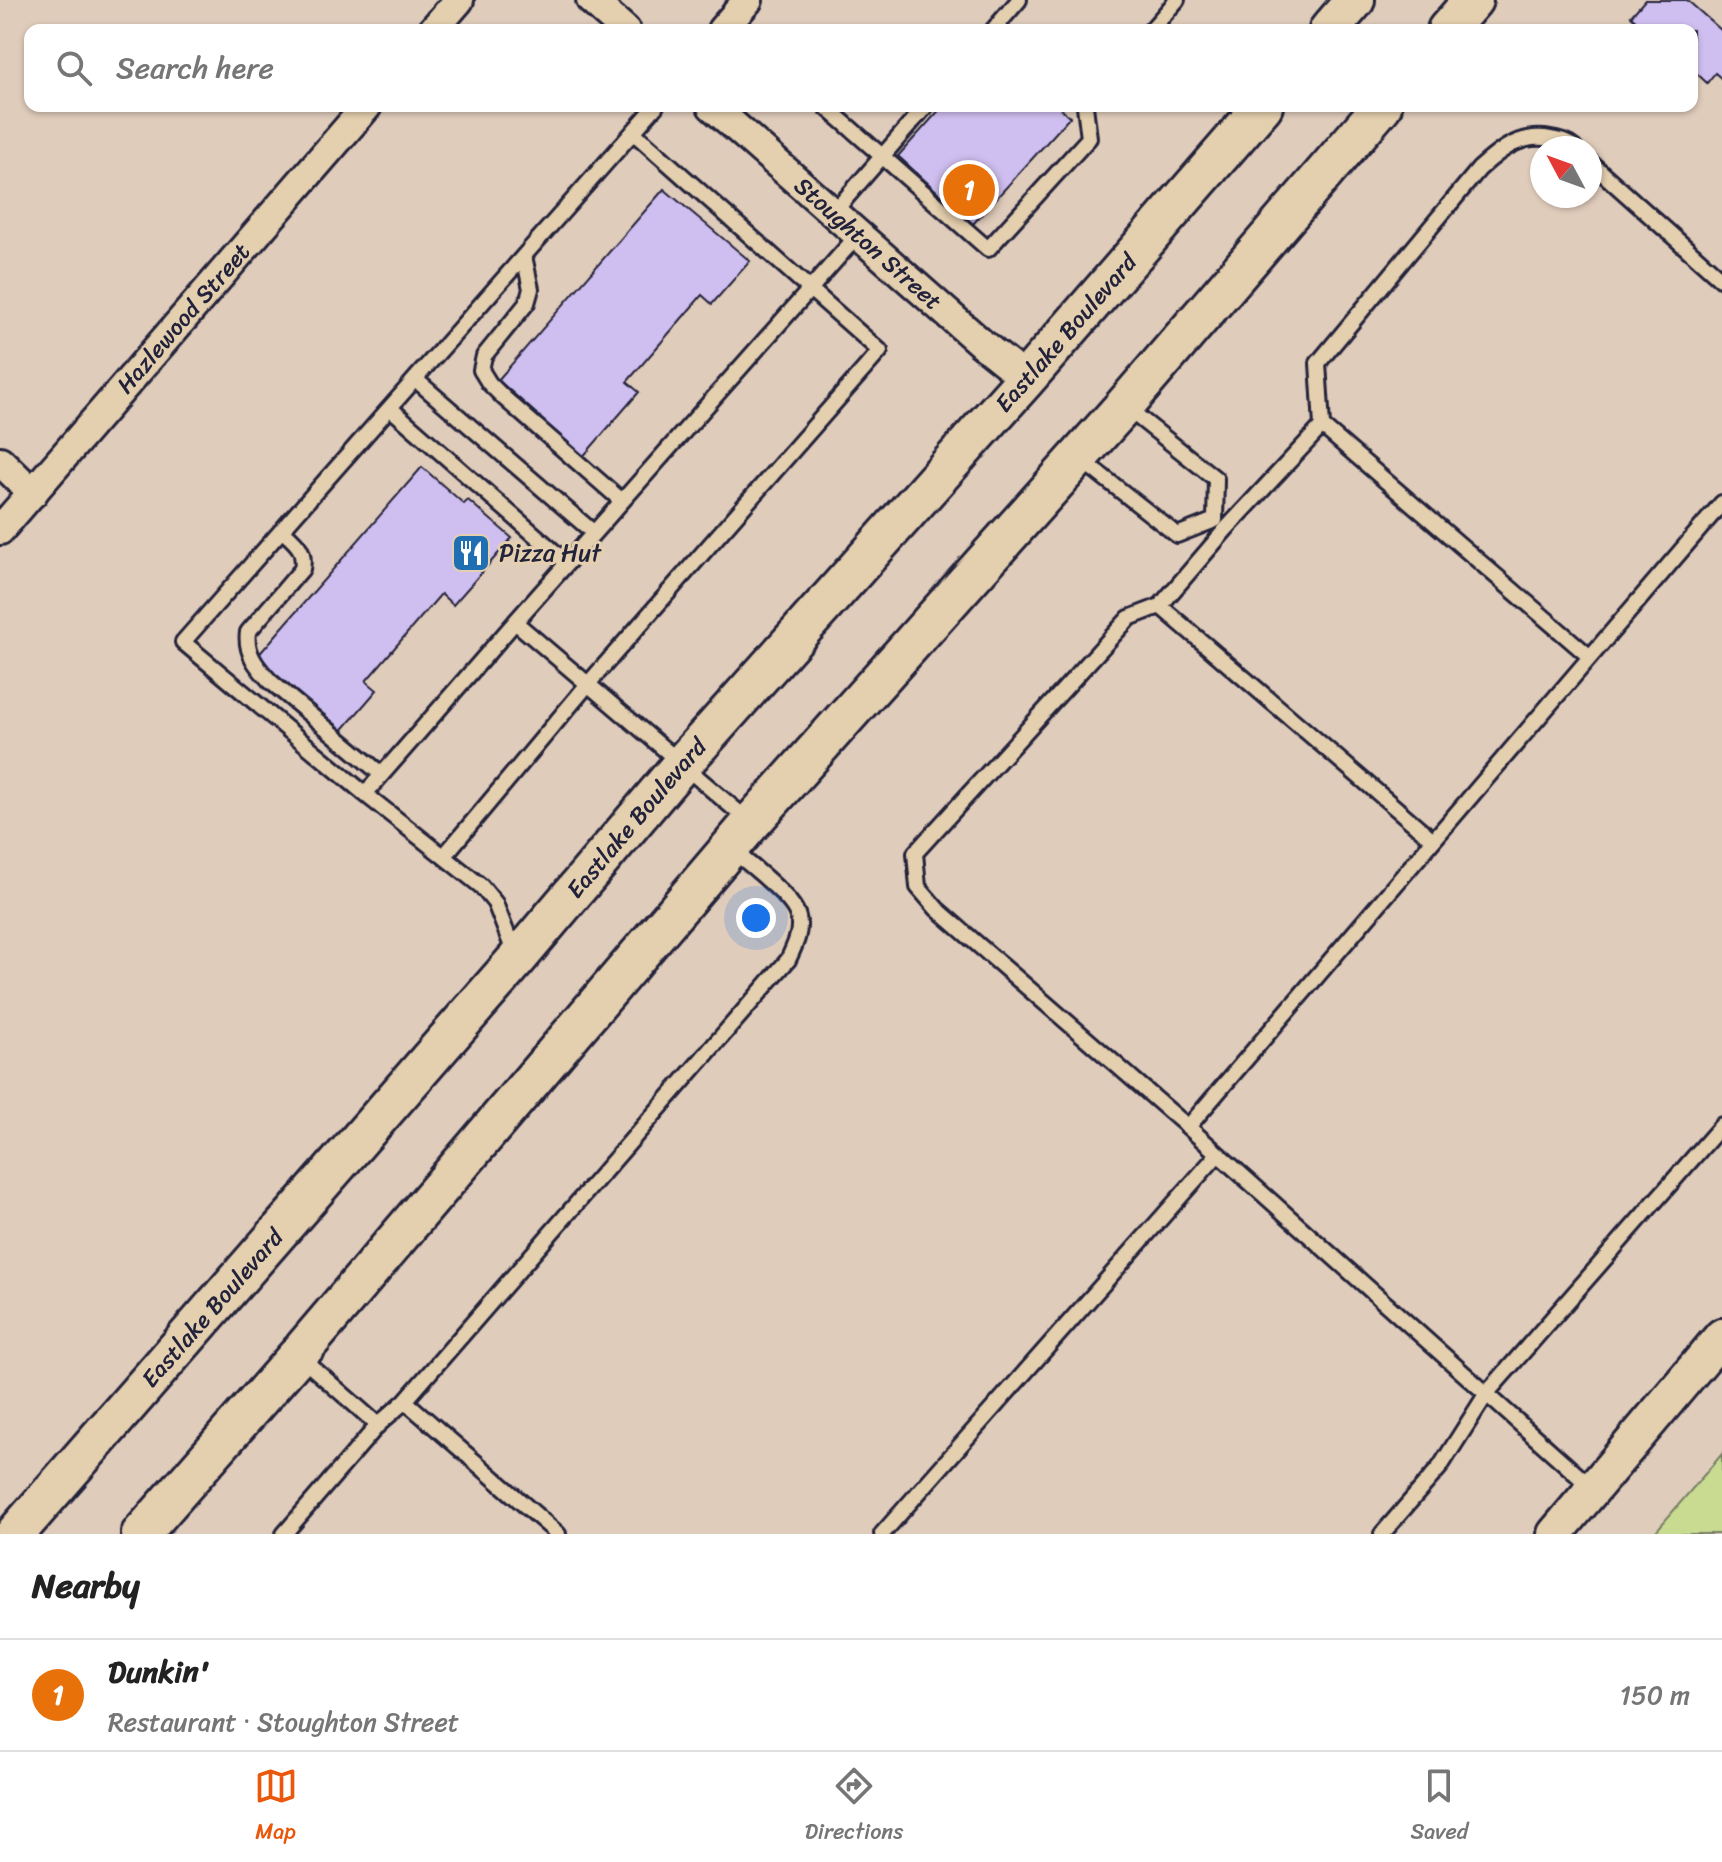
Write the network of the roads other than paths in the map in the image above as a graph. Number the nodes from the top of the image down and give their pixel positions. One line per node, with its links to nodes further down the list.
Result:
1 (459, 0): 7 (street)
2 (591, 0): 8 (street)
3 (1019, 0): 9 (lane)
4 (1177, 0): 10 (lane)
5 (1355, 0): 11 (main road)
6 (1473, 0): 12 (main road)
7 (438, 24)
8 (618, 24)
9 (999, 24)
10 (1156, 24)
11 (1334, 24)
12 (1452, 24)
13 (362, 112): 37 (street, Hazlewood Street)
14 (651, 112): 21 (lane)
15 (719, 112): 25 (street, Stoughton Street)
16 (832, 112): 23 (lane)
17 (921, 112): 23 (lane)
18 (1086, 112): 23 (lane)
19 (1258, 112): 31 (main road, Eastlake Boulevard)
20 (1377, 112): 32 (main road)
21 (633, 132): 27 (lane); 29 (lane)
22 (1530, 138): 34 (lane)
23 (882, 157): 25 (lane)
24 (1602, 173): 28 (lane)
25 (833, 213): 26 (street, Stoughton Street)
26 (858, 235): 29 (lane); 31 (street, Stoughton Street)
27 (524, 256): 30 (lane); 38 (lane)
28 (1722, 280)
29 (810, 288): 38 (lane); 48 (lane)
30 (415, 379): 33 (lane); 43 (lane)
31 (1026, 379): 49 (main road, Eastlake Boulevard)
32 (1124, 406): 35 (main road); 40 (lane)
33 (390, 408): 42 (lane); 44 (lane)
34 (1322, 426): 40 (lane); 47 (lane)
35 (1078, 457): 40 (lane); 52 (main road)
36 (0, 461): 37 (street)
37 (33, 493): 41 (street, Hazlewood Street)
38 (622, 501): 43 (lane)
39 (1722, 503): 47 (lane)
40 (1221, 524): 45 (lane)
41 (0, 530)
42 (282, 530): 50 (lane); 51 (lane)
43 (594, 533): 44 (lane)
44 (567, 563): 46 (lane)
45 (1160, 606): 53 (lane); 57 (lane)
46 (515, 622): 48 (lane); 50 (lane)
47 (1590, 657): 53 (lane)
48 (588, 684): 49 (lane); 54 (lane)
49 (682, 764): 52 (lane); 55 (main road, Eastlake Boulevard)
50 (381, 774): 51 (lane)
51 (365, 794): 54 (lane)
52 (741, 835): 60 (main road); 62 (lane)
53 (1433, 840): 57 (lane)
54 (444, 856): 55 (lane)
55 (517, 959): 65 (main road, Eastlake Boulevard)
56 (1722, 1125): 61 (lane)
57 (1188, 1127): 58 (lane)
58 (1218, 1154): 61 (lane); 69 (lane)
59 (1722, 1336): 64 (street)
60 (298, 1355): 63 (lane); 66 (main road)
61 (1487, 1393): 64 (lane); 70 (lane)
62 (405, 1401): 63 (lane); 68 (lane)
63 (378, 1425): 67 (lane)
64 (1593, 1489): 71 (street)
65 (15, 1534)
66 (141, 1534)
67 (284, 1534)
68 (558, 1534)
69 (882, 1534)
70 (1382, 1534)
71 (1555, 1534)

